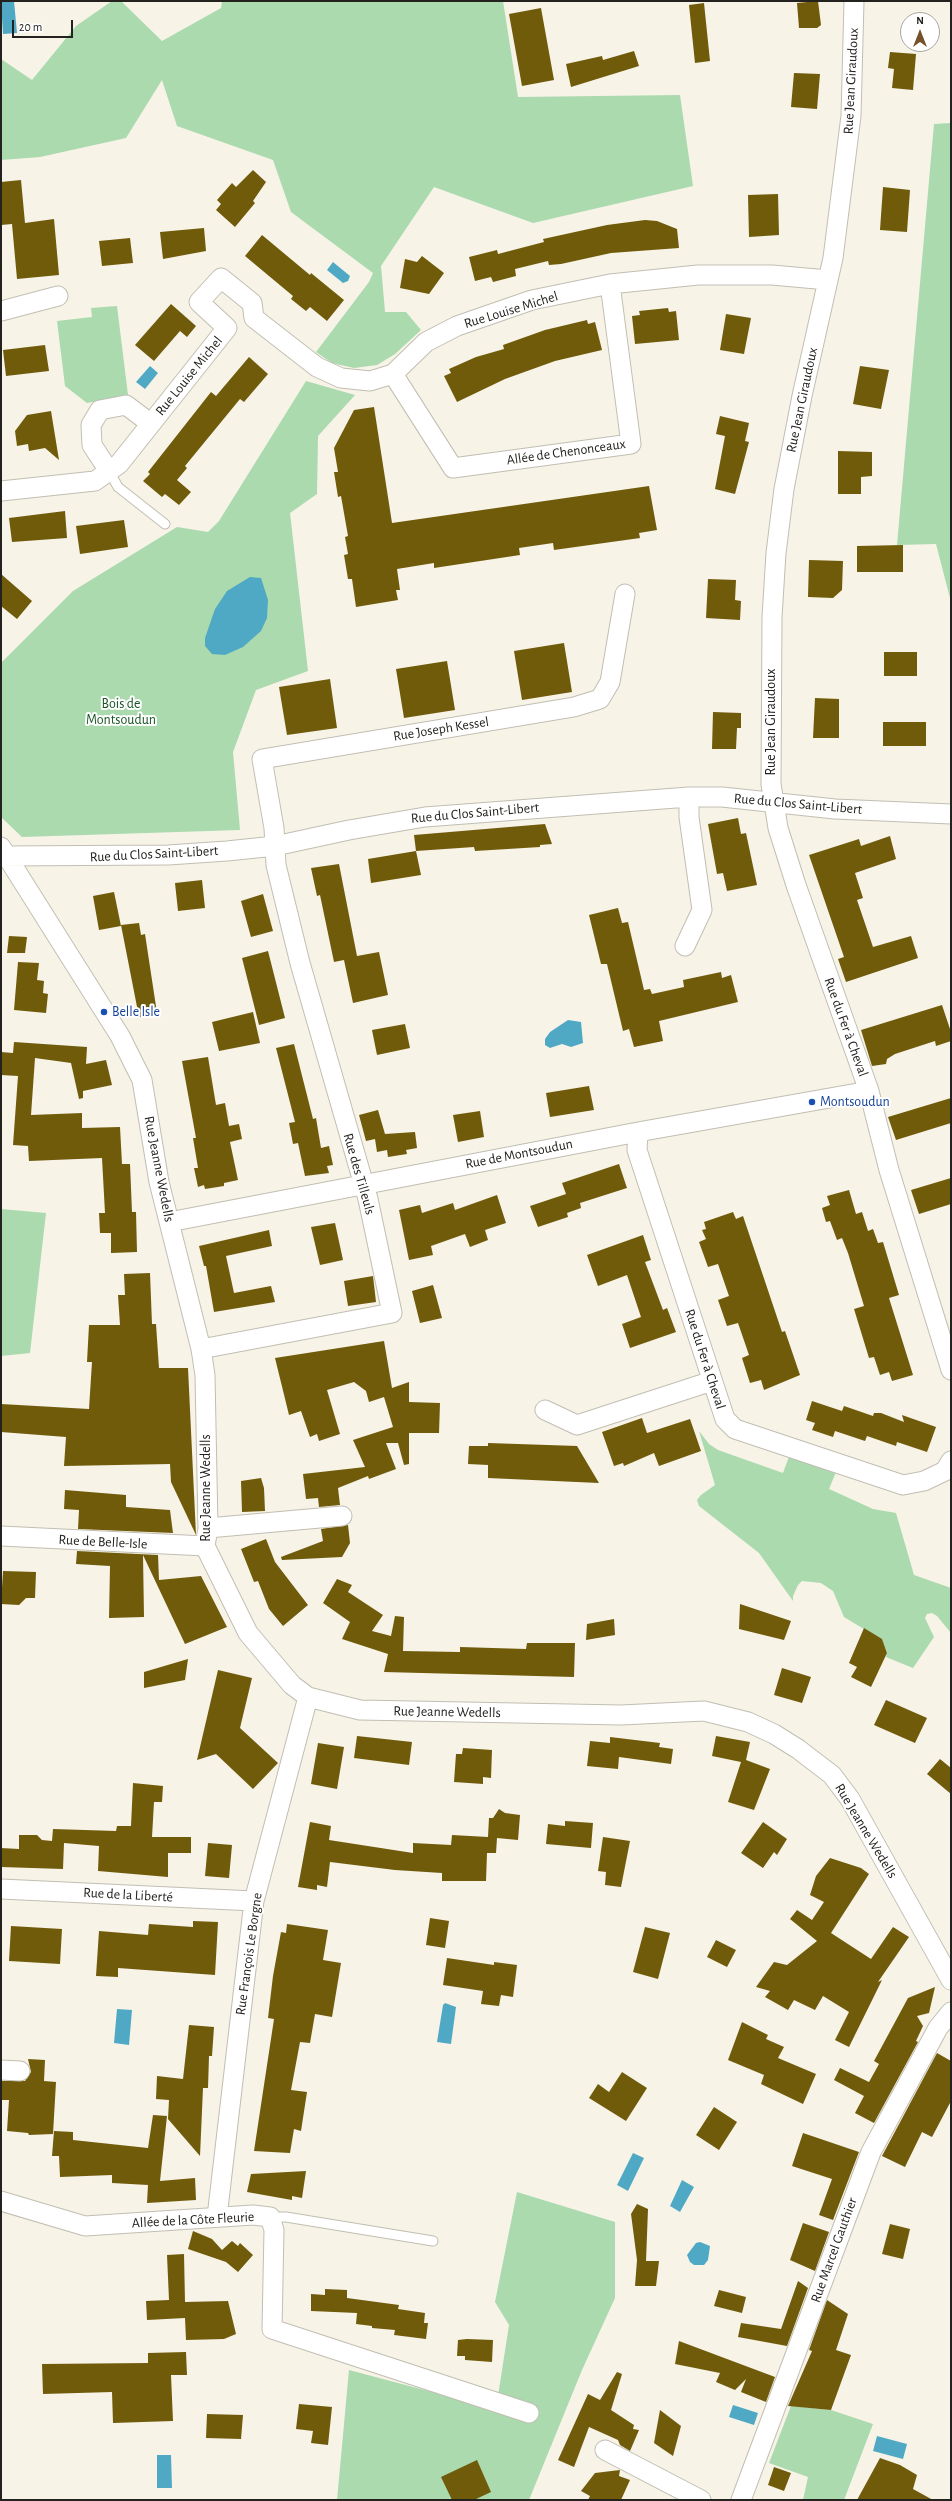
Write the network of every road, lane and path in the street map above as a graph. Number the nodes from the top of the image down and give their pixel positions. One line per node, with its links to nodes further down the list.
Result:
1 (854, 1): 2 (street, Rue Jean Giraudoux)
2 (828, 280): 3 (street, Rue Louise Michel); 15 (street, Rue Jean Giraudoux)
3 (610, 284): 8 (street, Rue Louise Michel); 8 (street, Allée de Chenonceaux)
4 (58, 296): 5 (street)
5 (1, 311)
6 (254, 318): 7 (street, Rue Louise Michel); 7 (street, Rue Louise Michel); 8 (street, Rue Louise Michel)
7 (227, 328): 9 (street, Rue Louise Michel)
8 (393, 374)
9 (150, 423): 10 (street, Rue Louise Michel); 10 (street, Rue Louise Michel)
10 (109, 471): 11 (street, Rue Louise Michel); 12 (lane)
11 (1, 491)
12 (165, 524)
13 (625, 594): 17 (street, Rue Joseph Kessel)
14 (689, 797): 15 (street, Rue du Clos Saint-Libert); 17 (street, Rue du Clos Saint-Libert); 19 (street)
15 (772, 801): 16 (street, Rue du Clos Saint-Libert); 20 (street, Rue du Fer à Cheval)
16 (951, 814)
17 (274, 846): 18 (street, Rue du Clos Saint-Libert); 22 (street, Rue des Tilleuls)
18 (3, 853): 23 (street, Rue Jeanne Wedells)
19 (685, 946)
20 (869, 1091): 21 (street, Rue de Montsoudun); 24 (street, Rue du Fer à Cheval)
21 (638, 1132): 22 (street, Rue de Montsoudun); 27 (street, Rue du Fer à Cheval)
22 (363, 1184): 23 (street, Rue de Montsoudun); 25 (street, Rue des Tilleuls)
23 (169, 1222): 25 (street, Rue Jeanne Wedells)
24 (943, 1313): 26 (street, Rue du Fer à Cheval)
25 (201, 1349): 32 (street, Rue Jeanne Wedells)
26 (951, 1370)
27 (712, 1381): 28 (street); 29 (street, Rue du Fer à Cheval)
28 (545, 1410)
29 (951, 1461)
30 (342, 1516): 32 (street, Rue de Belle-Isle)
31 (1, 1536): 32 (street, Rue de Belle-Isle)
32 (206, 1537): 33 (street, Rue Jeanne Wedells)
33 (308, 1697): 35 (street, Rue François Le Borgne); 36 (street, Rue Jeanne Wedells)
34 (1, 1889): 35 (street, Rue de la Liberté)
35 (254, 1901): 39 (street, Rue François Le Borgne)
36 (951, 1980)
37 (951, 2012): 45 (street, Rue Marcel Gauthier)
38 (1, 2201): 39 (street, Allée de la Côte Fleurie)
39 (217, 2217): 40 (street, Allée de la Côte Fleurie)
40 (270, 2218): 41 (lane); 42 (street, Allée de la Côte Fleurie)
41 (433, 2242)
42 (529, 2412)
43 (606, 2450): 44 (street)
44 (701, 2500)
45 (741, 2500)

